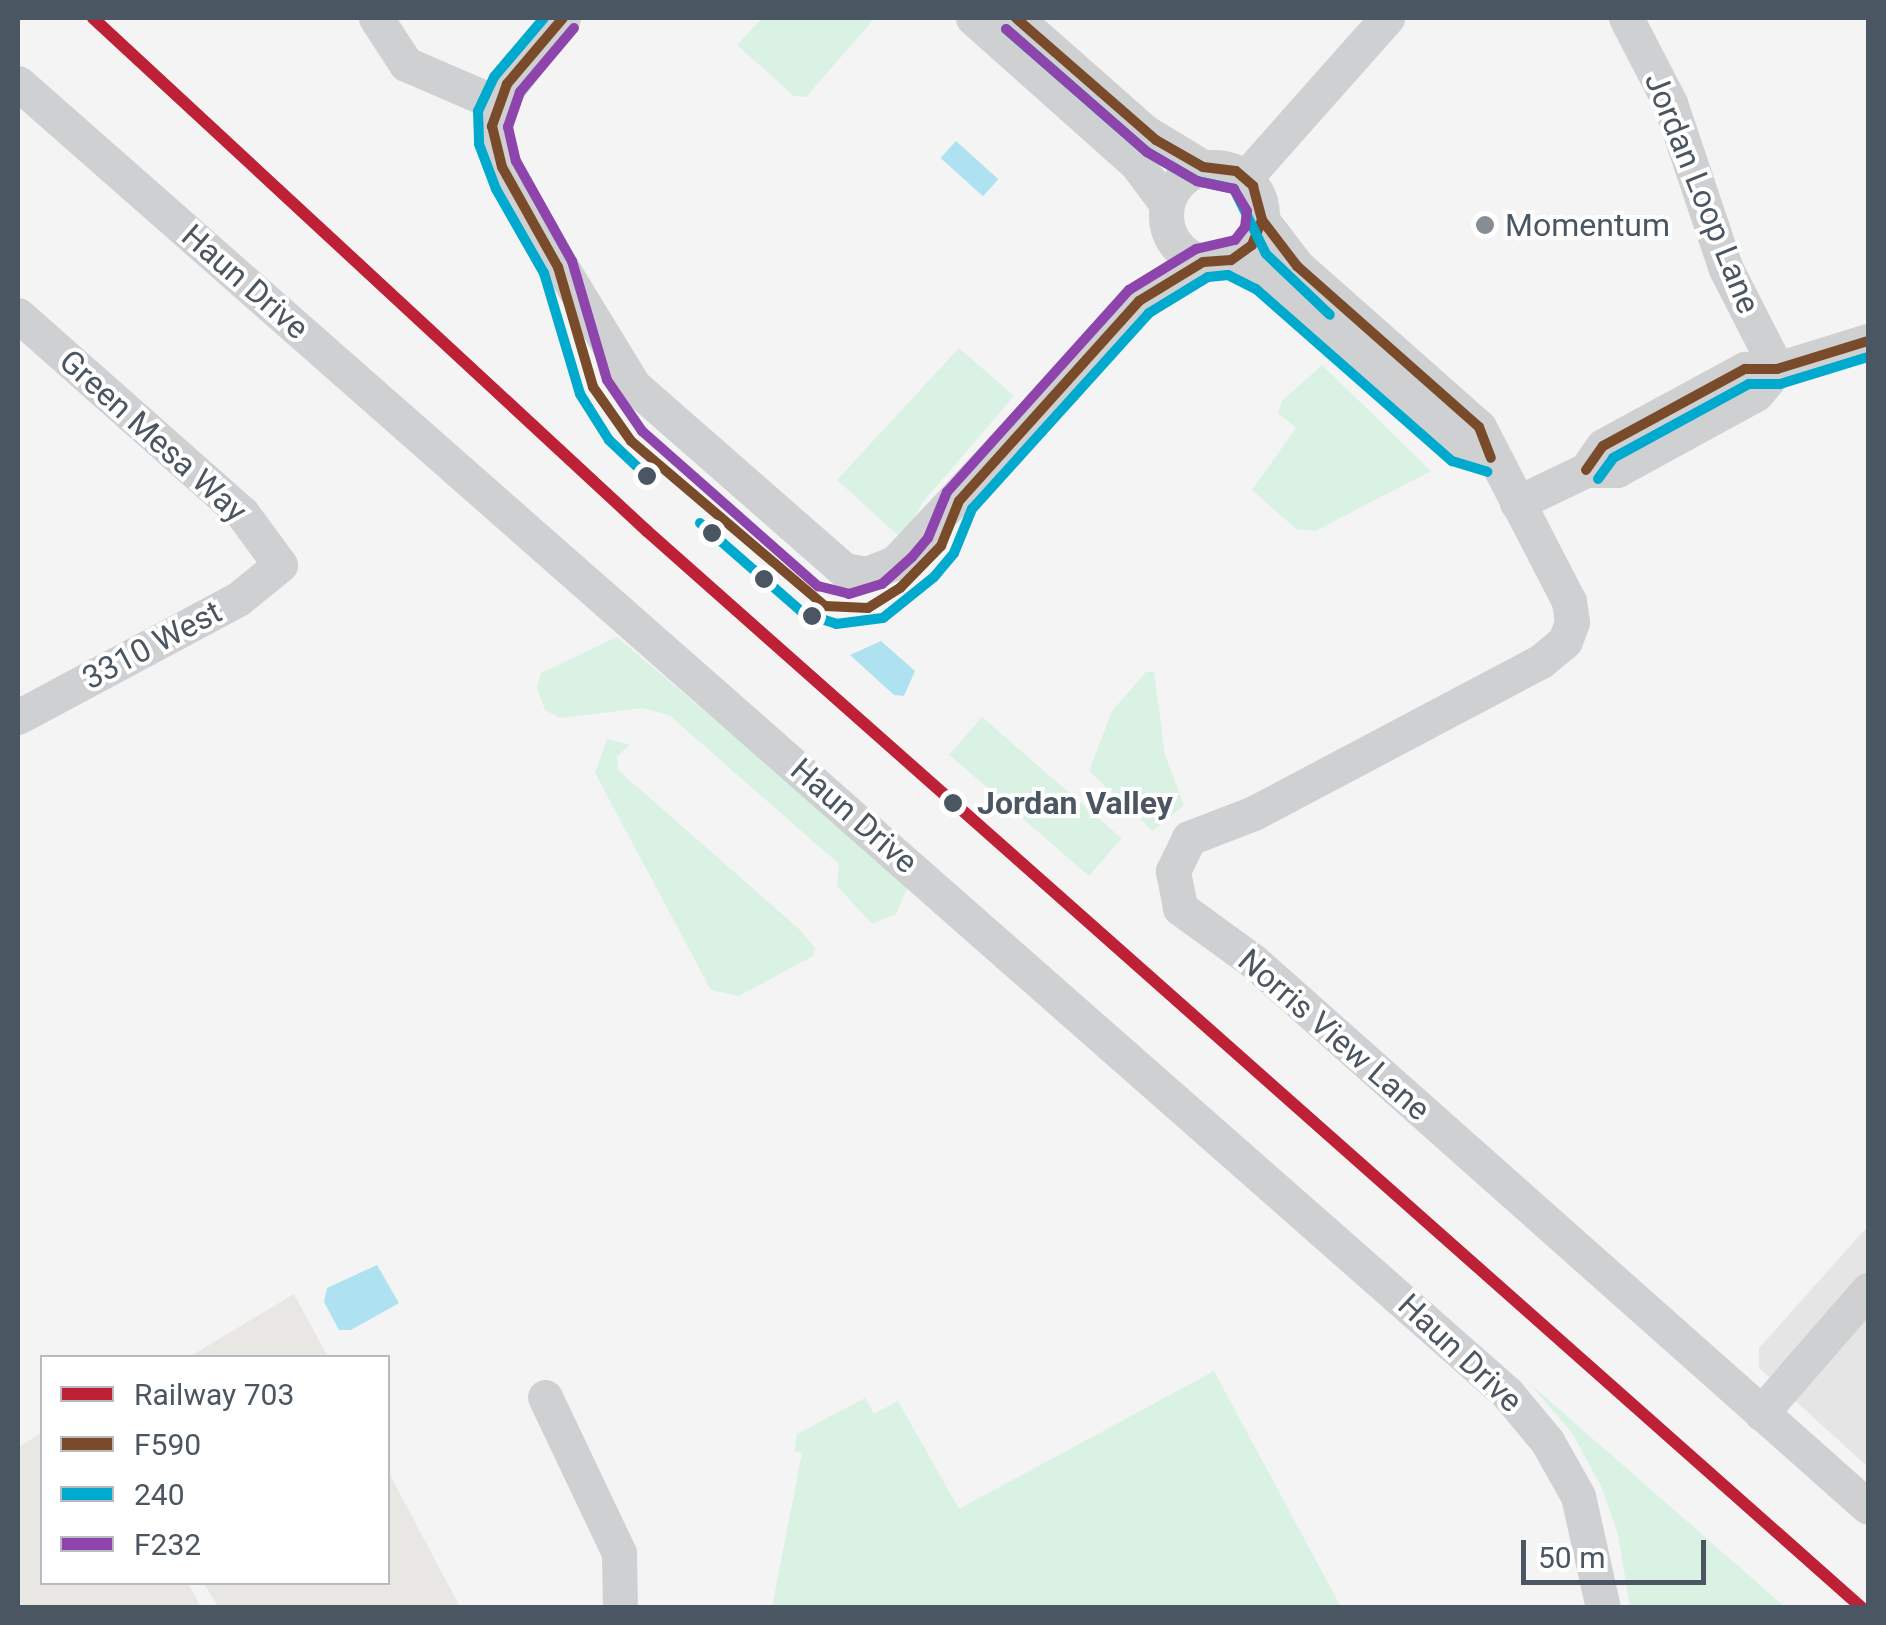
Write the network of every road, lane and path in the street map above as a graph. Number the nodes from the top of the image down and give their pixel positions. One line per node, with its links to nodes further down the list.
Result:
1 (376, 18): 8 (street)
2 (563, 18): 8 (street)
3 (973, 18): 11 (street)
4 (1016, 18): 9 (street)
5 (1387, 18): 10 (street)
6 (1626, 18): 17 (street, Jordan Loop Lane)
7 (18, 82): 27 (street, Haun Drive)
8 (496, 103): 14 (street)
9 (1203, 167): 10 (street); 11 (street)
10 (1245, 178): 12 (street)
11 (1167, 217): 13 (street); 14 (street)
12 (1262, 220): 13 (street); 18 (street)
13 (1217, 261): 14 (street); 18 (street)
14 (1139, 302)
15 (18, 315): 20 (street, Green Mesa Way)
16 (1868, 341): 17 (street)
17 (1777, 369): 19 (street)
18 (1491, 458): 19 (street)
19 (1517, 503): 24 (street, Norris View Lane)
20 (280, 564): 21 (street, 3310 West)
21 (18, 717)
22 (1868, 1290): 24 (street)
23 (545, 1396): 26 (street)
24 (1761, 1413): 25 (street, Norris View Lane)
25 (1868, 1507)
26 (620, 1608)
27 (1603, 1608)

